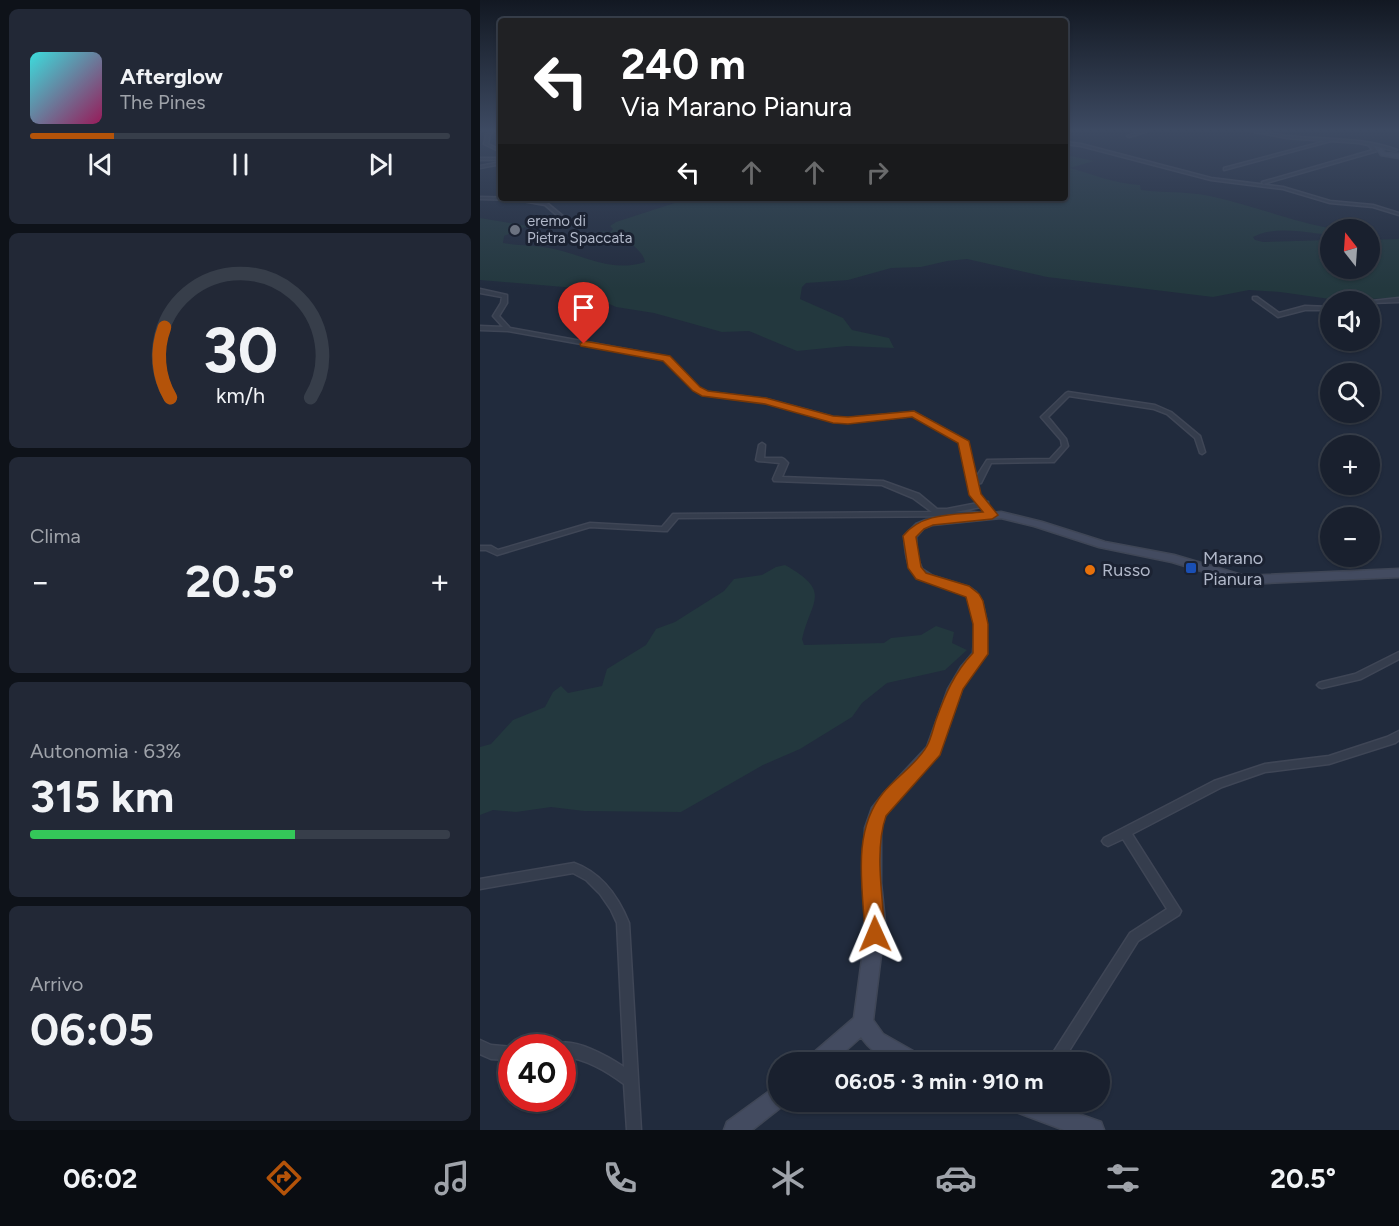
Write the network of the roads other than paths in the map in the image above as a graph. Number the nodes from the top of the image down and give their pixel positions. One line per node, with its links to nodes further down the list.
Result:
1 (1247, 184): 3 (street)
2 (1261, 184): 3 (street)
3 (1257, 185): 7 (street)
4 (480, 198): 5 (street)
5 (498, 198)
6 (529, 201): 8 (street)
7 (1399, 214)
8 (568, 222)
9 (480, 291): 15 (street)
10 (1255, 298): 13 (street)
11 (1399, 300): 12 (street)
12 (1380, 301)
13 (1320, 309)
14 (480, 328): 15 (street)
15 (508, 329): 18 (street)
16 (762, 445): 19 (street)
17 (1202, 452): 18 (street)
18 (972, 483): 19 (street)
19 (987, 512): 20 (street); 21 (street); 28 (street)
20 (480, 548)
21 (1397, 575)
22 (1399, 655): 23 (street)
23 (1322, 685)
24 (1399, 735): 25 (street)
25 (1125, 833): 26 (street); 34 (street)
26 (1108, 841)
27 (480, 884): 35 (street)
28 (863, 1023): 32 (street); 33 (street)
29 (480, 1047): 31 (street)
30 (576, 1051): 35 (street)
31 (498, 1052)
32 (830, 1052)
33 (895, 1052)
34 (1060, 1052)
35 (631, 1080): 38 (street)
36 (768, 1105): 39 (street)
37 (1046, 1112): 40 (street)
38 (634, 1130)
39 (735, 1130)
40 (1093, 1130)

